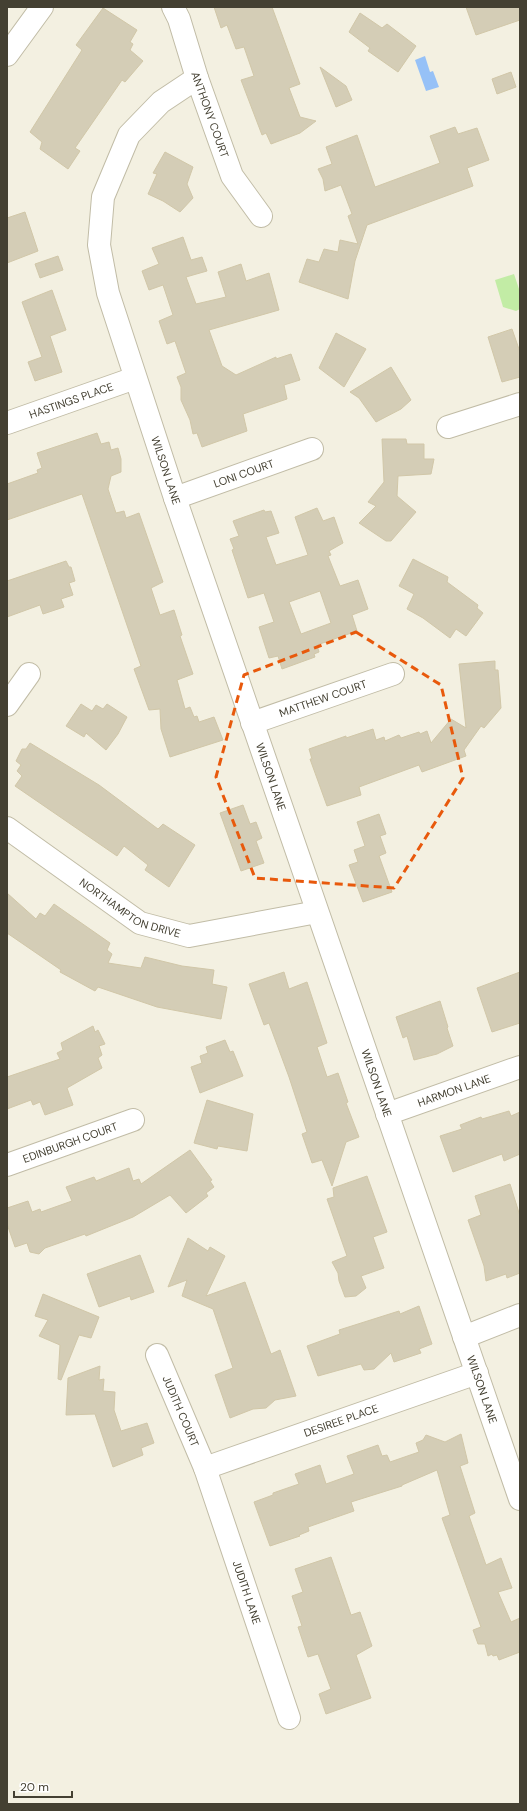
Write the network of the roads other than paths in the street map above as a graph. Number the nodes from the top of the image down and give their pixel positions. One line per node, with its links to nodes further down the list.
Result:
1 (42, 7): 3 (street)
2 (173, 7): 4 (street, ANTHONY COURT)
3 (7, 55)
4 (197, 78): 5 (street, ANTHONY COURT); 6 (street, WILSON LANE)
5 (262, 216)
6 (135, 378): 8 (street, HASTINGS PLACE); 11 (street, WILSON LANE)
7 (520, 404): 9 (street)
8 (7, 423)
9 (448, 427)
10 (312, 449): 11 (street, LONI COURT)
11 (175, 498): 15 (street, WILSON LANE)
12 (30, 674): 14 (street)
13 (393, 674): 15 (street, MATTHEW COURT)
14 (7, 706)
15 (252, 723): 17 (street, WILSON LANE)
16 (7, 828): 17 (street, NORTHAMPTON DRIVE)
17 (317, 912): 19 (street, WILSON LANE)
18 (520, 1067): 19 (street, HARMON LANE)
19 (387, 1114): 23 (street, WILSON LANE)
20 (134, 1120): 21 (street, EDINBURGH COURT)
21 (7, 1165)
22 (520, 1315): 23 (street)
23 (464, 1337): 25 (street, WILSON LANE)
24 (157, 1355): 26 (street, JUDITH COURT)
25 (476, 1373): 26 (street, DESIREE PLACE); 27 (street, WILSON LANE)
26 (206, 1468): 28 (street, JUDITH LANE)
27 (520, 1499)
28 (290, 1718)

